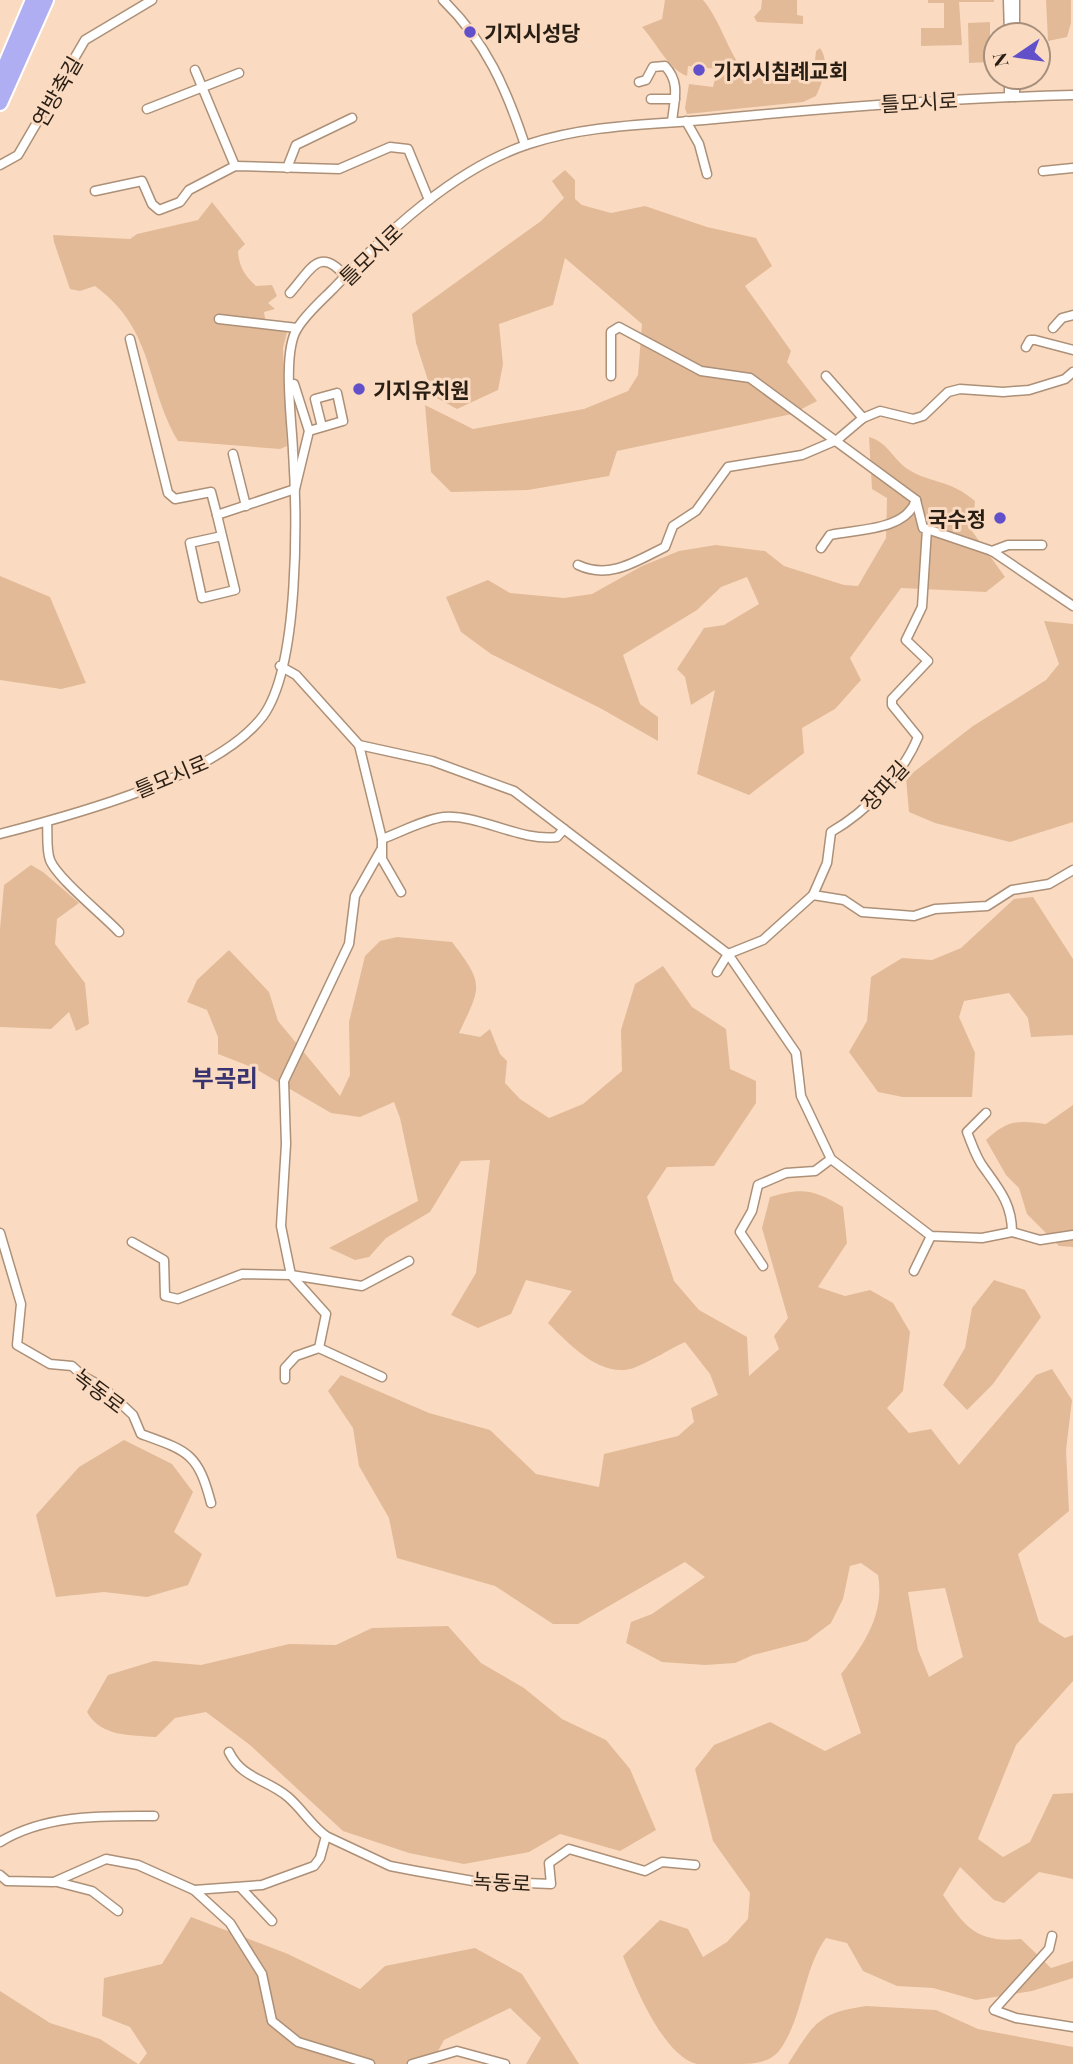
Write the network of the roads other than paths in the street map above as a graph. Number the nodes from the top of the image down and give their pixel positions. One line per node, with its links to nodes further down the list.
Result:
1 (33, 0): 11 (highway)
2 (46, 0): 20 (highway)
3 (152, 0): 26 (street, 연방축길)
4 (443, 0): 25 (street)
5 (1008, 0): 7 (street)
6 (1015, 0): 8 (street)
7 (1009, 21)
8 (1015, 21)
9 (195, 70): 13 (street)
10 (239, 73): 13 (street)
11 (0, 78)
12 (639, 82): 19 (street)
13 (202, 88): 21 (street); 27 (street)
14 (1011, 91): 17 (street)
15 (1013, 91): 17 (street)
16 (1073, 95): 17 (street, 틀모시로)
17 (1012, 97): 23 (street, 틀모시로)
18 (652, 99): 19 (street)
19 (675, 99): 24 (street)
20 (0, 103)
21 (147, 109)
22 (352, 118): 29 (street)
23 (686, 121): 24 (street, 틀모시로); 31 (street)
24 (671, 122): 25 (street, 틀모시로)
25 (525, 145): 33 (street, 틀모시로)
26 (0, 165)
27 (235, 166): 29 (street); 32 (street)
28 (1073, 167): 30 (street)
29 (287, 168): 33 (street)
30 (1043, 171)
31 (707, 174)
32 (95, 191)
33 (429, 200): 34 (street, 틀모시로)
34 (345, 276): 35 (street); 38 (street, 틀모시로)
35 (290, 293)
36 (1073, 315): 39 (street)
37 (219, 319): 38 (street)
38 (297, 328): 43 (street, 틀모시로)
39 (1054, 328)
40 (130, 340): 55 (street)
41 (1026, 347): 42 (street)
42 (1073, 351)
43 (290, 374): 49 (street); 52 (street, 틀모시로)
44 (1072, 375): 47 (street)
45 (611, 376): 50 (street)
46 (826, 376): 47 (street)
47 (863, 418): 50 (street)
48 (322, 427): 48 (street); 49 (street)
49 (309, 431): 52 (street)
50 (837, 440): 53 (street); 61 (street)
51 (233, 454): 54 (street)
52 (295, 489): 54 (street); 63 (street, 틀모시로)
53 (916, 500): 56 (street, 장파길); 59 (street)
54 (246, 506): 55 (street)
55 (217, 515): 57 (street)
56 (927, 529): 60 (street); 72 (street, 장파길)
57 (222, 536): 57 (street)
58 (1042, 545): 60 (street)
59 (821, 548)
60 (992, 551): 62 (street)
61 (578, 565)
62 (1073, 606)
63 (280, 666): 64 (street); 65 (street, 틀모시로)
64 (359, 745): 66 (street); 68 (street)
65 (47, 822): 67 (street, 틀모시로); 73 (street)
66 (564, 829): 68 (street); 74 (street)
67 (0, 834)
68 (382, 839): 69 (street)
69 (381, 850): 71 (street); 86 (street)
70 (1073, 870): 72 (street)
71 (401, 892)
72 (813, 895): 74 (street)
73 (119, 932)
74 (728, 954): 75 (street); 77 (street)
75 (717, 972)
76 (986, 1113): 78 (street)
77 (831, 1159): 80 (street); 84 (street)
78 (1012, 1232): 80 (street); 81 (street)
79 (0, 1233): 90 (street, 녹동로)
80 (931, 1236): 85 (street)
81 (1073, 1236)
82 (132, 1242): 86 (street)
83 (409, 1261): 86 (street)
84 (763, 1266)
85 (914, 1270)
86 (291, 1275): 87 (street)
87 (319, 1348): 88 (street); 89 (street)
88 (382, 1377)
89 (285, 1380)
90 (211, 1503)
91 (229, 1752): 93 (street, 녹동로)
92 (154, 1816): 94 (street)
93 (326, 1836): 95 (street, 녹동로); 98 (street)
94 (0, 1842)
95 (695, 1865)
96 (0, 1875): 97 (street)
97 (54, 1882): 99 (street); 100 (street)
98 (241, 1888): 99 (street); 101 (street)
99 (194, 1890): 104 (street)
100 (118, 1911)
101 (272, 1921)
102 (1052, 1936): 103 (street)
103 (1073, 2027)
104 (370, 2064)
105 (412, 2064): 106 (street)
106 (505, 2064)

